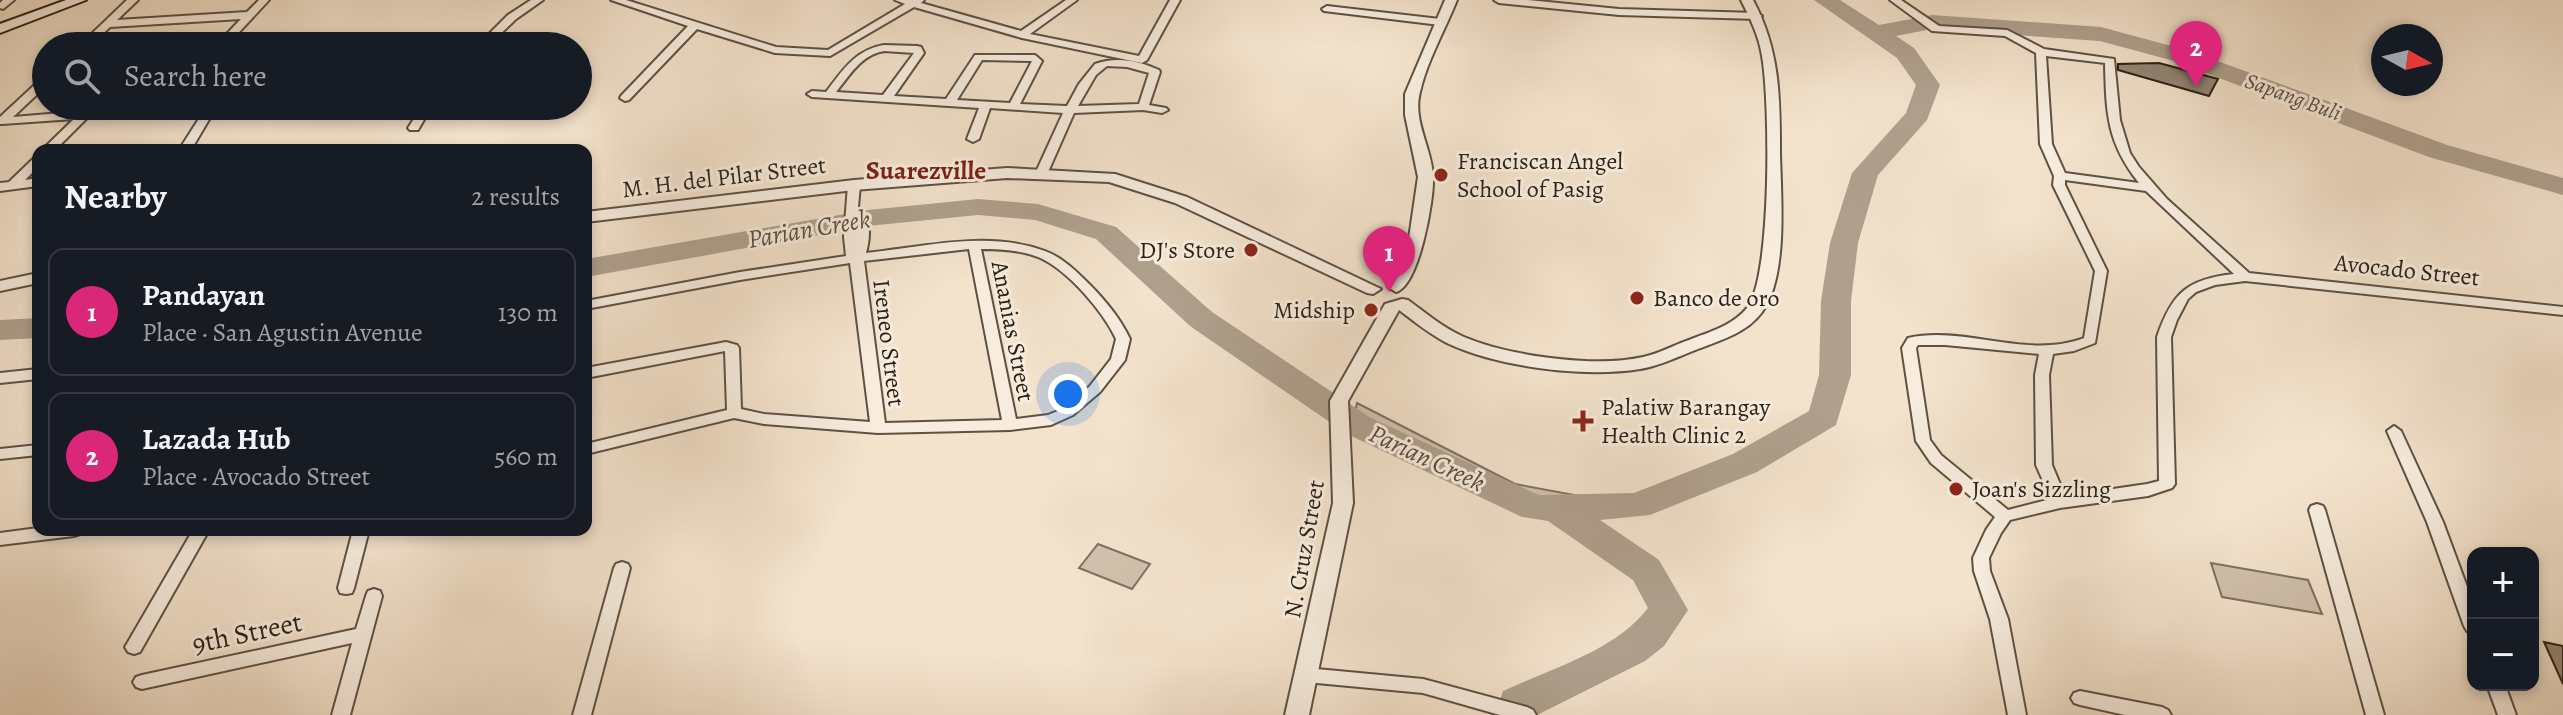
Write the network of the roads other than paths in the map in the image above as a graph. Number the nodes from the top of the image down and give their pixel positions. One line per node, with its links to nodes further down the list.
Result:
1 (79, 0): 20 (main road)
2 (133, 0): 18 (street)
3 (264, 0): 15 (street)
4 (538, 0): 23 (street)
5 (616, 0): 19 (street)
6 (900, 0): 13 (street)
7 (1072, 0): 24 (street)
8 (1175, 0): 24 (street)
9 (1451, 0): 17 (street, N. Cruz Street)
10 (1499, 0): 16 (street)
11 (1747, 0): 16 (street)
12 (1895, 0): 25 (street)
13 (916, 2): 19 (street); 24 (street)
14 (1327, 9): 17 (street)
15 (251, 15): 18 (street); 22 (street)
16 (1757, 16): 59 (street)
17 (1440, 22): 59 (street, N. Cruz Street)
18 (107, 24): 21 (street)
19 (695, 25): 30 (street)
20 (0, 29)
21 (99, 32)
22 (234, 32)
23 (496, 32)
24 (1022, 35)
25 (2041, 52): 48 (street); 52 (street)
26 (830, 93): 27 (street); 29 (street); 29 (street)
27 (812, 94)
28 (32, 95): 41 (street)
29 (888, 96): 31 (street)
30 (625, 98)
31 (951, 100): 32 (street); 33 (street)
32 (986, 103): 33 (street); 43 (street)
33 (1014, 105): 35 (street)
34 (1143, 107): 35 (street); 35 (street); 36 (street)
35 (1071, 110): 47 (street)
36 (1162, 110)
37 (32, 119): 41 (street)
38 (79, 120): 44 (street)
39 (203, 120): 45 (street)
40 (419, 120): 42 (street)
41 (1, 122)
42 (414, 128)
43 (973, 139)
44 (54, 144)
45 (189, 144)
46 (32, 165): 51 (street)
47 (1042, 172): 50 (street, M. H. del Pilar Street); 59 (street, M. H. del Pilar Street)
48 (2060, 176): 52 (street); 62 (street)
49 (32, 183): 51 (street)
50 (854, 185): 53 (street, M. H. del Pilar Street); 55 (street, Ireneo Street)
51 (6, 186)
52 (2153, 188): 56 (street)
53 (592, 216)
54 (974, 245): 55 (street); 67 (street, Ananias Street); 67 (street)
55 (857, 260): 60 (street); 68 (street, Ireneo Street)
56 (2245, 277): 61 (street, Avocado Street); 73 (street, Avocado Street)
57 (32, 279): 58 (street)
58 (0, 286)
59 (1397, 300): 86 (street, N. Cruz Street)
60 (592, 304)
61 (2563, 311)
62 (2047, 348): 73 (street); 75 (street)
63 (592, 372): 66 (street)
64 (32, 375): 65 (street)
65 (0, 378)
66 (734, 413): 68 (street); 70 (street)
67 (1010, 425): 68 (street)
68 (878, 428)
69 (2394, 431): 83 (street)
70 (592, 448)
71 (32, 451): 72 (street)
72 (0, 454)
73 (2060, 502): 75 (street, Avocado Street)
74 (2317, 510): 96 (street)
75 (2005, 516): 94 (street)
76 (32, 535): 79 (street)
77 (198, 536): 85 (street)
78 (359, 536): 81 (street)
79 (0, 539)
80 (622, 568): 91 (street)
81 (346, 588)
82 (374, 596): 84 (street)
83 (2470, 619)
84 (363, 634): 87 (street, 9th Street); 90 (street)
85 (134, 647)
86 (1306, 675): 92 (street, N. Cruz Street); 93 (street)
87 (142, 682)
88 (2498, 691): 97 (street)
89 (2080, 698): 95 (street)
90 (341, 715)
91 (582, 715)
92 (1297, 715)
93 (1527, 715)
94 (2017, 715)
95 (2162, 715)
96 (2375, 715)
97 (2507, 715)

